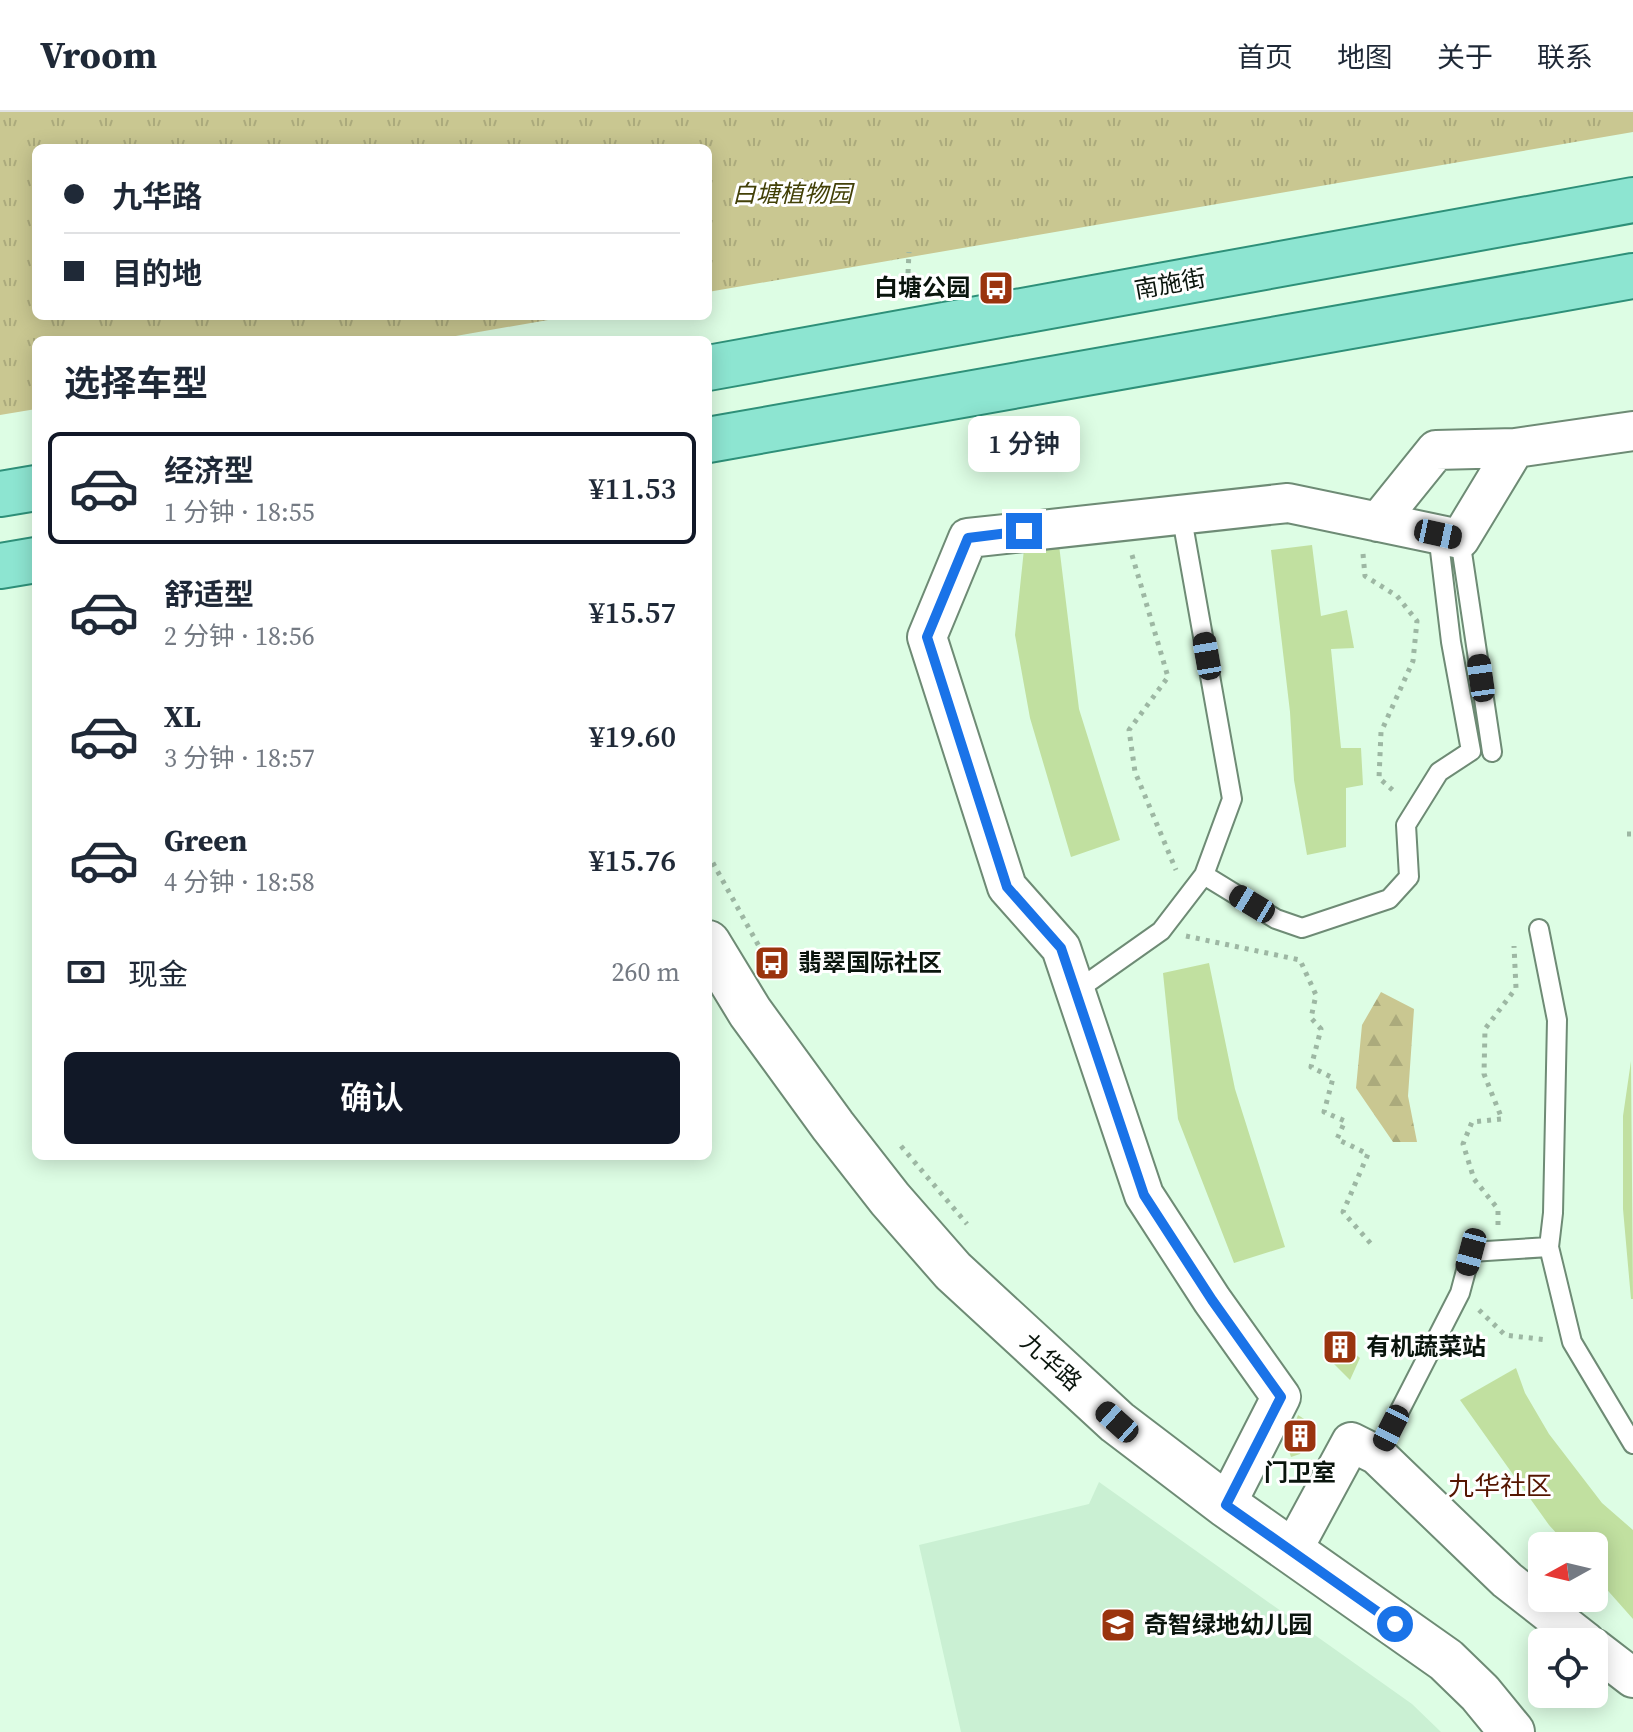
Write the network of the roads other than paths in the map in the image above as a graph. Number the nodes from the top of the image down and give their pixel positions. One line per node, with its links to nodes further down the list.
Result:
1 (1633, 200): 3 (main road, 南施街)
2 (1633, 276): 5 (main road)
3 (712, 367)
4 (1633, 431): 6 (street)
5 (712, 439)
6 (1515, 448): 10 (street); 11 (street)
7 (32, 489): 8 (main road)
8 (0, 494)
9 (1181, 513): 10 (street); 15 (lane); 18 (street)
10 (1368, 520): 11 (street)
11 (1449, 537): 14 (lane); 15 (lane)
12 (32, 561): 13 (main road)
13 (0, 566)
14 (1492, 752)
15 (1204, 875): 18 (lane)
16 (1539, 929): 19 (lane)
17 (712, 950): 22 (street, 九华路)
18 (1076, 991): 22 (street)
19 (1549, 1247): 20 (lane); 21 (lane)
20 (1633, 1444)
21 (1377, 1455): 23 (street); 24 (street)
22 (1226, 1505): 23 (street, 九华路)
23 (1292, 1551): 27 (street, 九华路)
24 (1568, 1628)
25 (1608, 1659): 26 (street)
26 (1633, 1678)
27 (1512, 1732)

